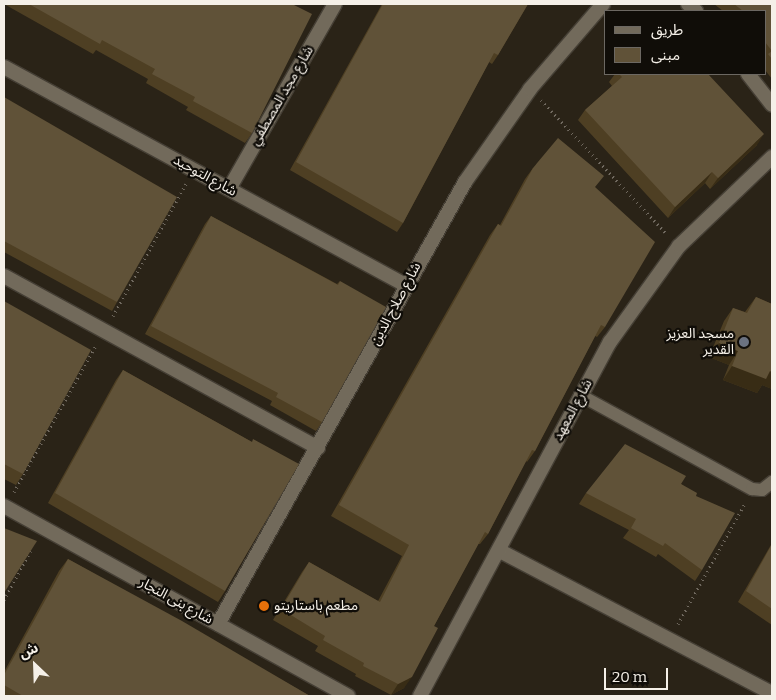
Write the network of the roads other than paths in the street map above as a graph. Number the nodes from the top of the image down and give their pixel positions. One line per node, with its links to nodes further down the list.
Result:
1 (335, 4): 7 (street, شارع مجد المصطفي)
2 (604, 4): 9 (street, شارع صلاح الدين)
3 (4, 67): 7 (street, شارع التوحيد)
4 (749, 75): 5 (street)
5 (772, 105)
6 (772, 157): 10 (street, شارع المعهد)
7 (229, 189): 9 (street, شارع التوحيد)
8 (4, 276): 11 (street)
9 (406, 285): 11 (street, شارع صلاح الدين)
10 (580, 395): 12 (lane); 14 (street, شارع المعهد)
11 (318, 448): 15 (street, شارع صلاح الدين)
12 (772, 482)
13 (4, 506): 15 (street, شارع بنى النجار)
14 (500, 551): 16 (street); 18 (street, شارع المعهد)
15 (218, 624): 17 (street, شارع بنى النجار)
16 (772, 693)
17 (348, 696)
18 (420, 696)

